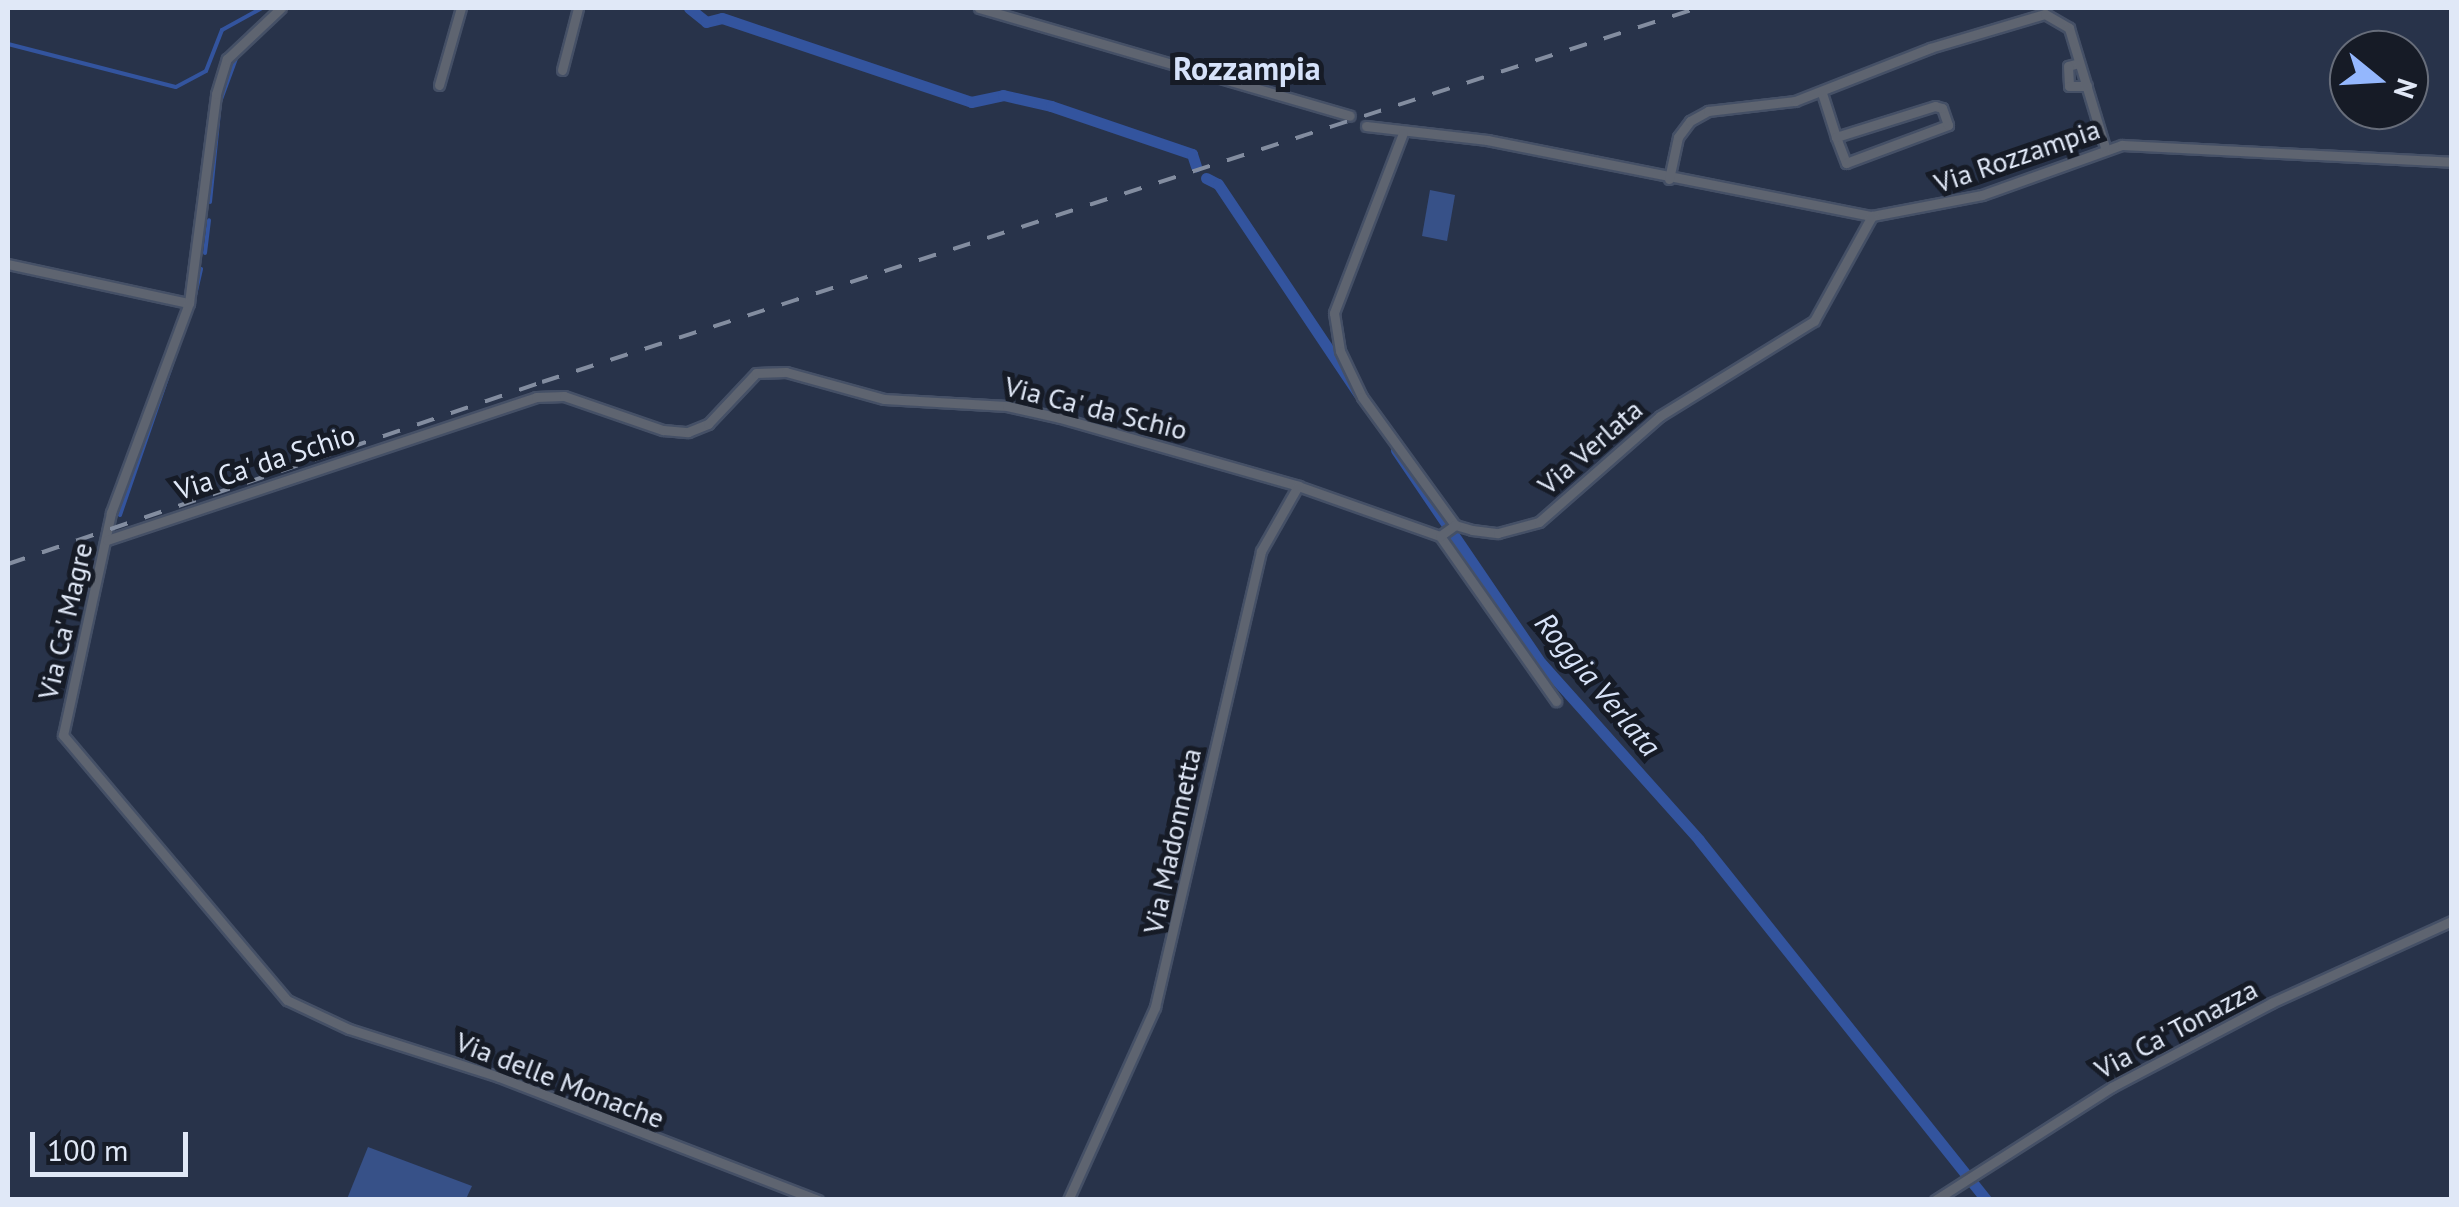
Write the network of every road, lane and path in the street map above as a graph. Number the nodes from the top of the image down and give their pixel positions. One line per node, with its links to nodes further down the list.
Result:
1 (280, 8): 20 (street, Via Ca' Magre)
2 (461, 8): 8 (street)
3 (578, 8): 7 (street)
4 (979, 8): 5 (street)
5 (1015, 12): 11 (street)
6 (2079, 63): 9 (street); 9 (street); 10 (street)
7 (562, 70)
8 (439, 86)
9 (2087, 86): 15 (street)
10 (1822, 93): 14 (street); 17 (street)
11 (1350, 116)
12 (1366, 126): 13 (street, Via Rozzampia)
13 (1403, 133): 17 (street, Via Rozzampia); 22 (street)
14 (1836, 137): 14 (street)
15 (2105, 147): 16 (street, Via Rozzampia); 18 (street, Via Rozzampia)
16 (2452, 162)
17 (1668, 179): 18 (street, Via Rozzampia)
18 (1872, 216): 22 (street, Via Verlata)
19 (8, 264): 20 (street)
20 (189, 303): 23 (street, Via Ca' Magre)
21 (1298, 486): 22 (street, Via Ca' da Schio); 23 (street, Via Ca' da Schio); 28 (street, Via Madonnetta)
22 (1448, 530): 24 (street)
23 (107, 540): 26 (street, Via Ca' Magre)
24 (1556, 701)
25 (2452, 921): 29 (street, Via Ca' Tonazza)
26 (288, 1000): 27 (street, Via delle Monache)
27 (818, 1200)
28 (1068, 1200)
29 (1935, 1200)

